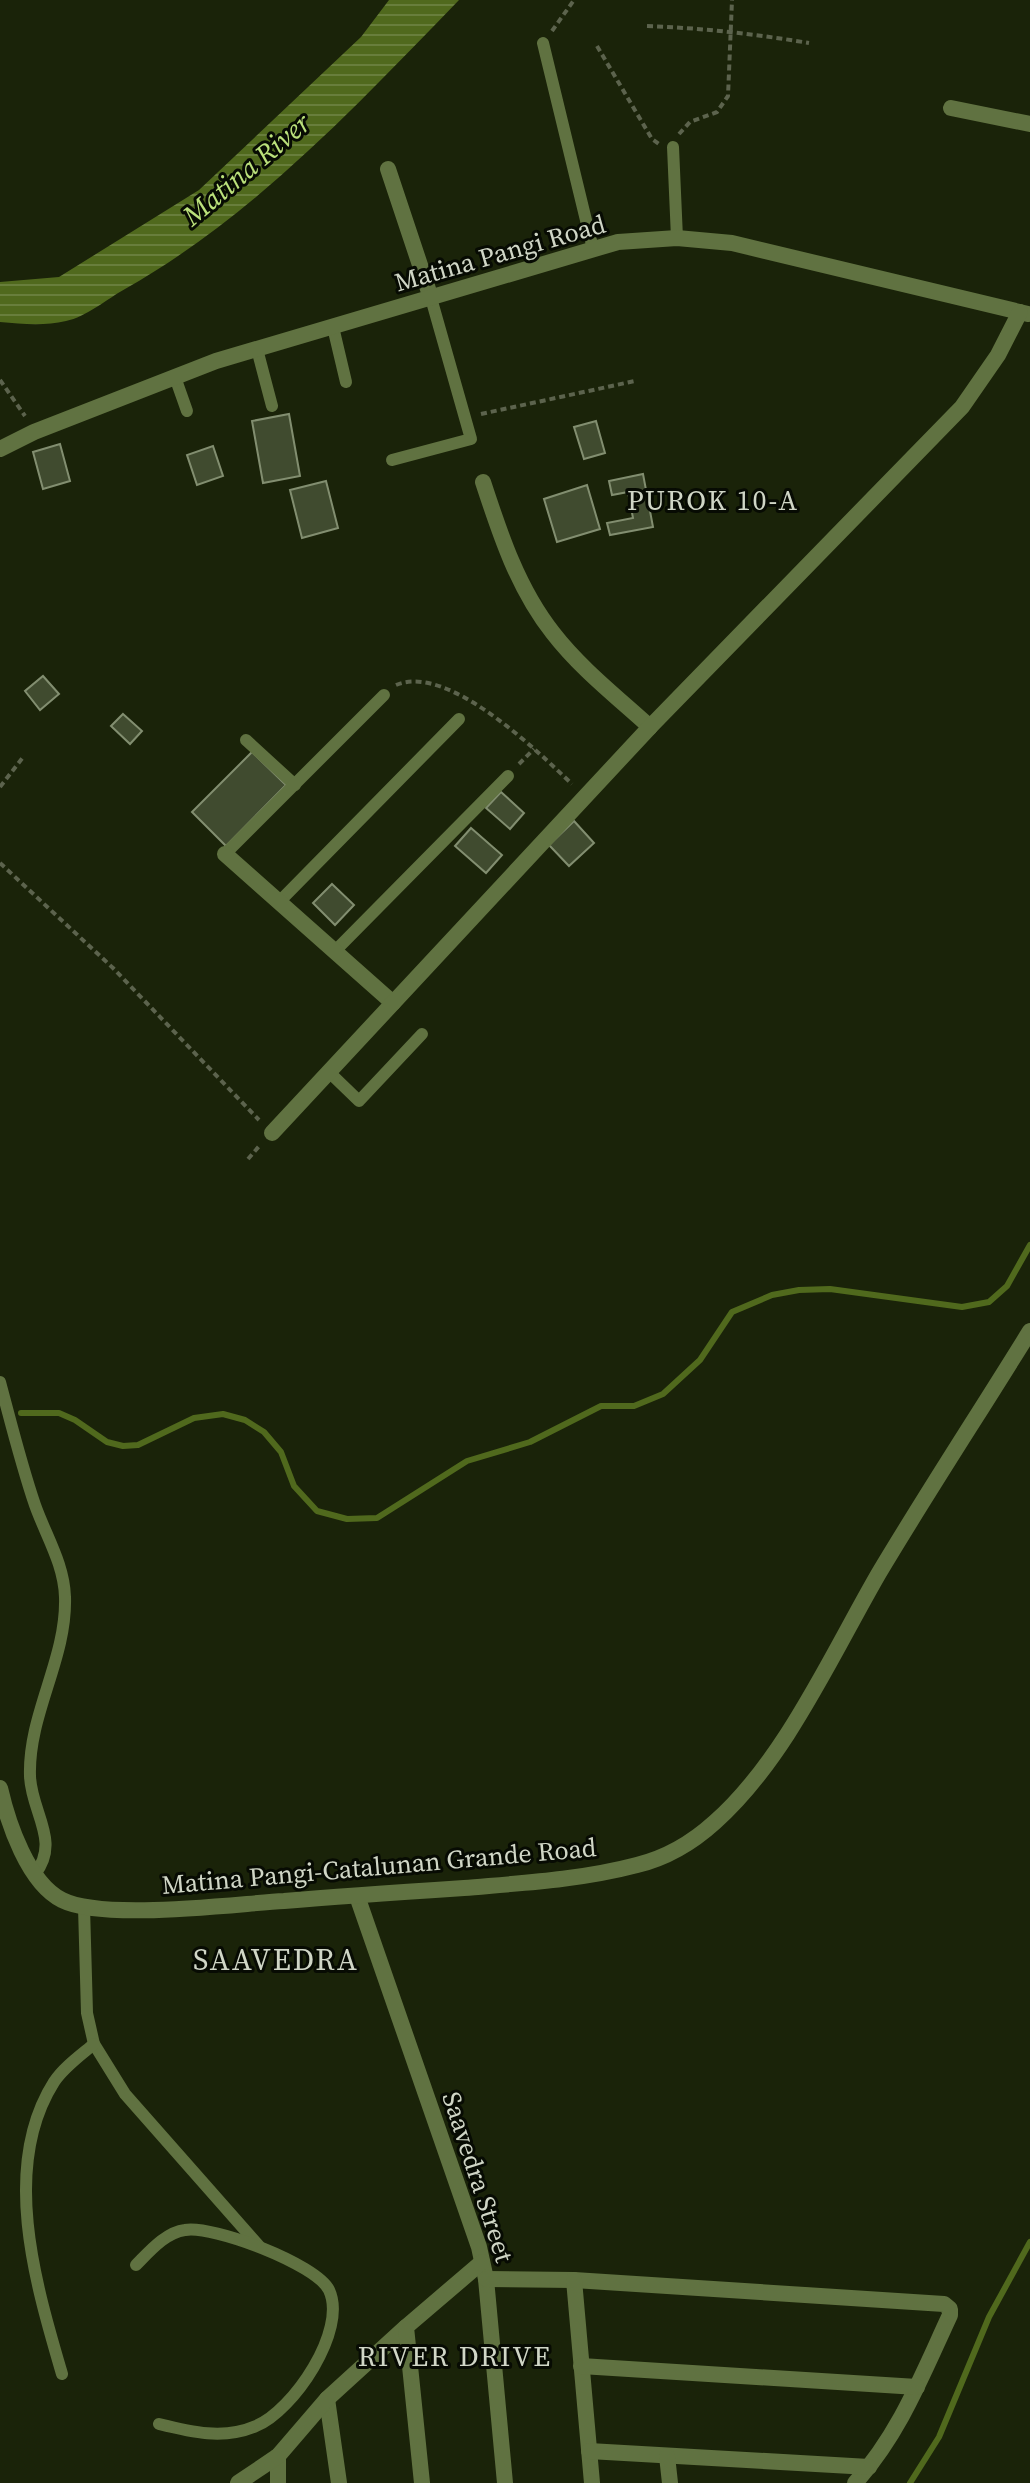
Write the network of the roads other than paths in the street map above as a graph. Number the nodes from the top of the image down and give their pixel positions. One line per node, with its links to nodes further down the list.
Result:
1 (543, 43): 7 (lane)
2 (951, 108): 3 (street)
3 (1030, 124)
4 (673, 147): 6 (lane)
5 (388, 169): 8 (street)
6 (677, 238): 7 (street, Matina Pangi Road); 9 (street, Matina Pangi Road)
7 (593, 249): 8 (street, Matina Pangi Road)
8 (431, 298): 10 (street, Matina Pangi Road); 17 (lane)
9 (1025, 313): 21 (street)
10 (333, 327): 11 (street, Matina Pangi Road); 13 (lane)
11 (257, 349): 12 (street, Matina Pangi Road); 14 (lane)
12 (175, 377): 15 (lane); 16 (street, Matina Pangi Road)
13 (346, 382)
14 (272, 406)
15 (187, 411)
16 (0, 449)
17 (392, 460)
18 (483, 482): 21 (street)
19 (384, 695): 24 (lane)
20 (459, 719): 26 (lane)
21 (650, 727): 28 (street)
22 (246, 740): 24 (lane)
23 (508, 776): 27 (lane)
24 (295, 785): 25 (lane)
25 (225, 854): 26 (street)
26 (279, 902): 27 (street)
27 (335, 951): 28 (street)
28 (393, 1003): 30 (street)
29 (422, 1034): 30 (lane)
30 (329, 1072): 31 (street)
31 (272, 1133)
32 (1030, 1331): 36 (street, Matina Pangi-Catalunan Grande Road)
33 (0, 1382): 35 (lane)
34 (0, 1788): 35 (street, Matina Pangi-Catalunan Grande Road)
35 (35, 1874): 37 (street, Matina Pangi-Catalunan Grande Road)
36 (357, 1896): 37 (street, Matina Pangi-Catalunan Grande Road); 40 (street, Saavedra Street)
37 (84, 1907): 38 (lane)
38 (94, 2044): 39 (lane); 46 (lane)
39 (261, 2248): 41 (lane); 49 (lane)
40 (482, 2262): 42 (street, Saavedra Street); 44 (street)
41 (136, 2265)
42 (486, 2279): 43 (street); 58 (street, Saavedra Street)
43 (574, 2280): 45 (street); 47 (street)
44 (406, 2327): 48 (street); 57 (street)
45 (581, 2366): 47 (street); 50 (street)
46 (62, 2374)
47 (917, 2387): 53 (street)
48 (327, 2399): 51 (street); 56 (street)
49 (159, 2424)
50 (589, 2451): 52 (street); 59 (street)
51 (278, 2456): 54 (street); 55 (street)
52 (667, 2456): 53 (street); 60 (street)
53 (869, 2467): 61 (street)
54 (238, 2483)
55 (278, 2483)
56 (339, 2483)
57 (422, 2483)
58 (505, 2483)
59 (592, 2483)
60 (670, 2483)
61 (855, 2483)

